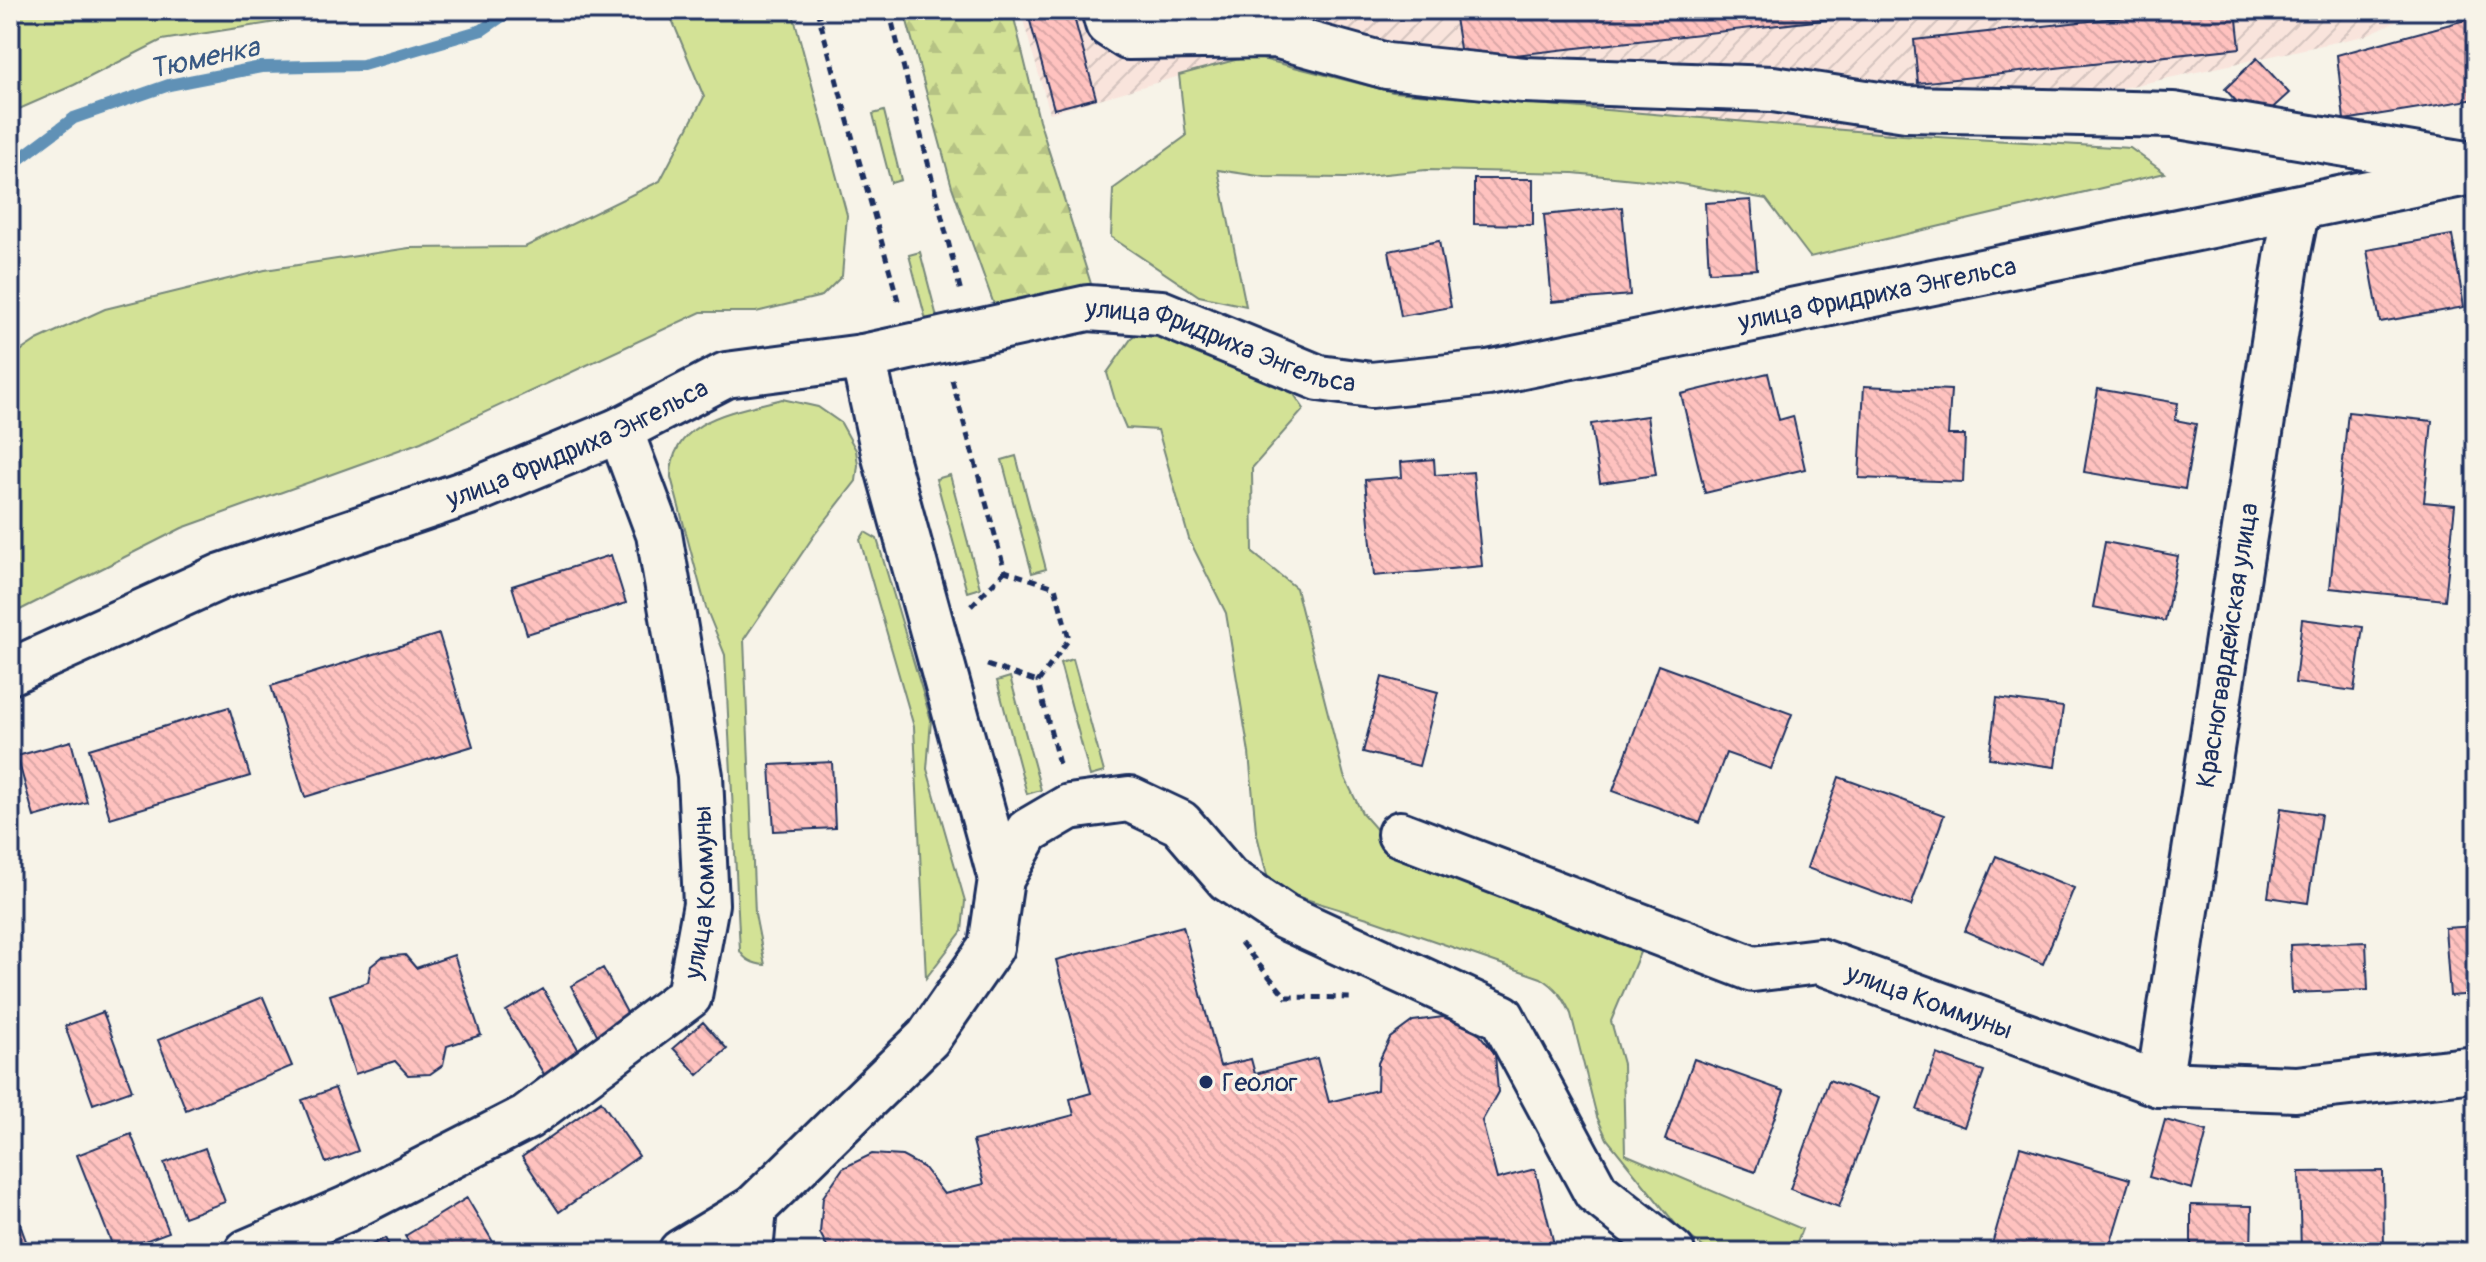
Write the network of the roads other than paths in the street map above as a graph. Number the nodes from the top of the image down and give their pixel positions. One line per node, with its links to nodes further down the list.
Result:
1 (1104, 10): 2 (street)
2 (2476, 168): 3 (street, улица Фридриха Энгельса)
3 (2297, 208): 4 (street, улица Фридриха Энгельса); 10 (street, Красногвардейская улица)
4 (863, 357): 5 (street, улица Фридриха Энгельса); 8 (street)
5 (620, 430): 6 (street, улица Фридриха Энгельса); 12 (street, улица Коммуны)
6 (10, 672)
7 (1400, 834): 10 (street, улица Коммуны)
8 (1001, 879): 11 (street); 15 (street)
9 (2476, 1069): 10 (street, улица Коммуны)
10 (2159, 1084)
11 (754, 1208): 13 (street); 14 (street)
12 (247, 1252)
13 (681, 1252)
14 (750, 1252)
15 (1672, 1252)

